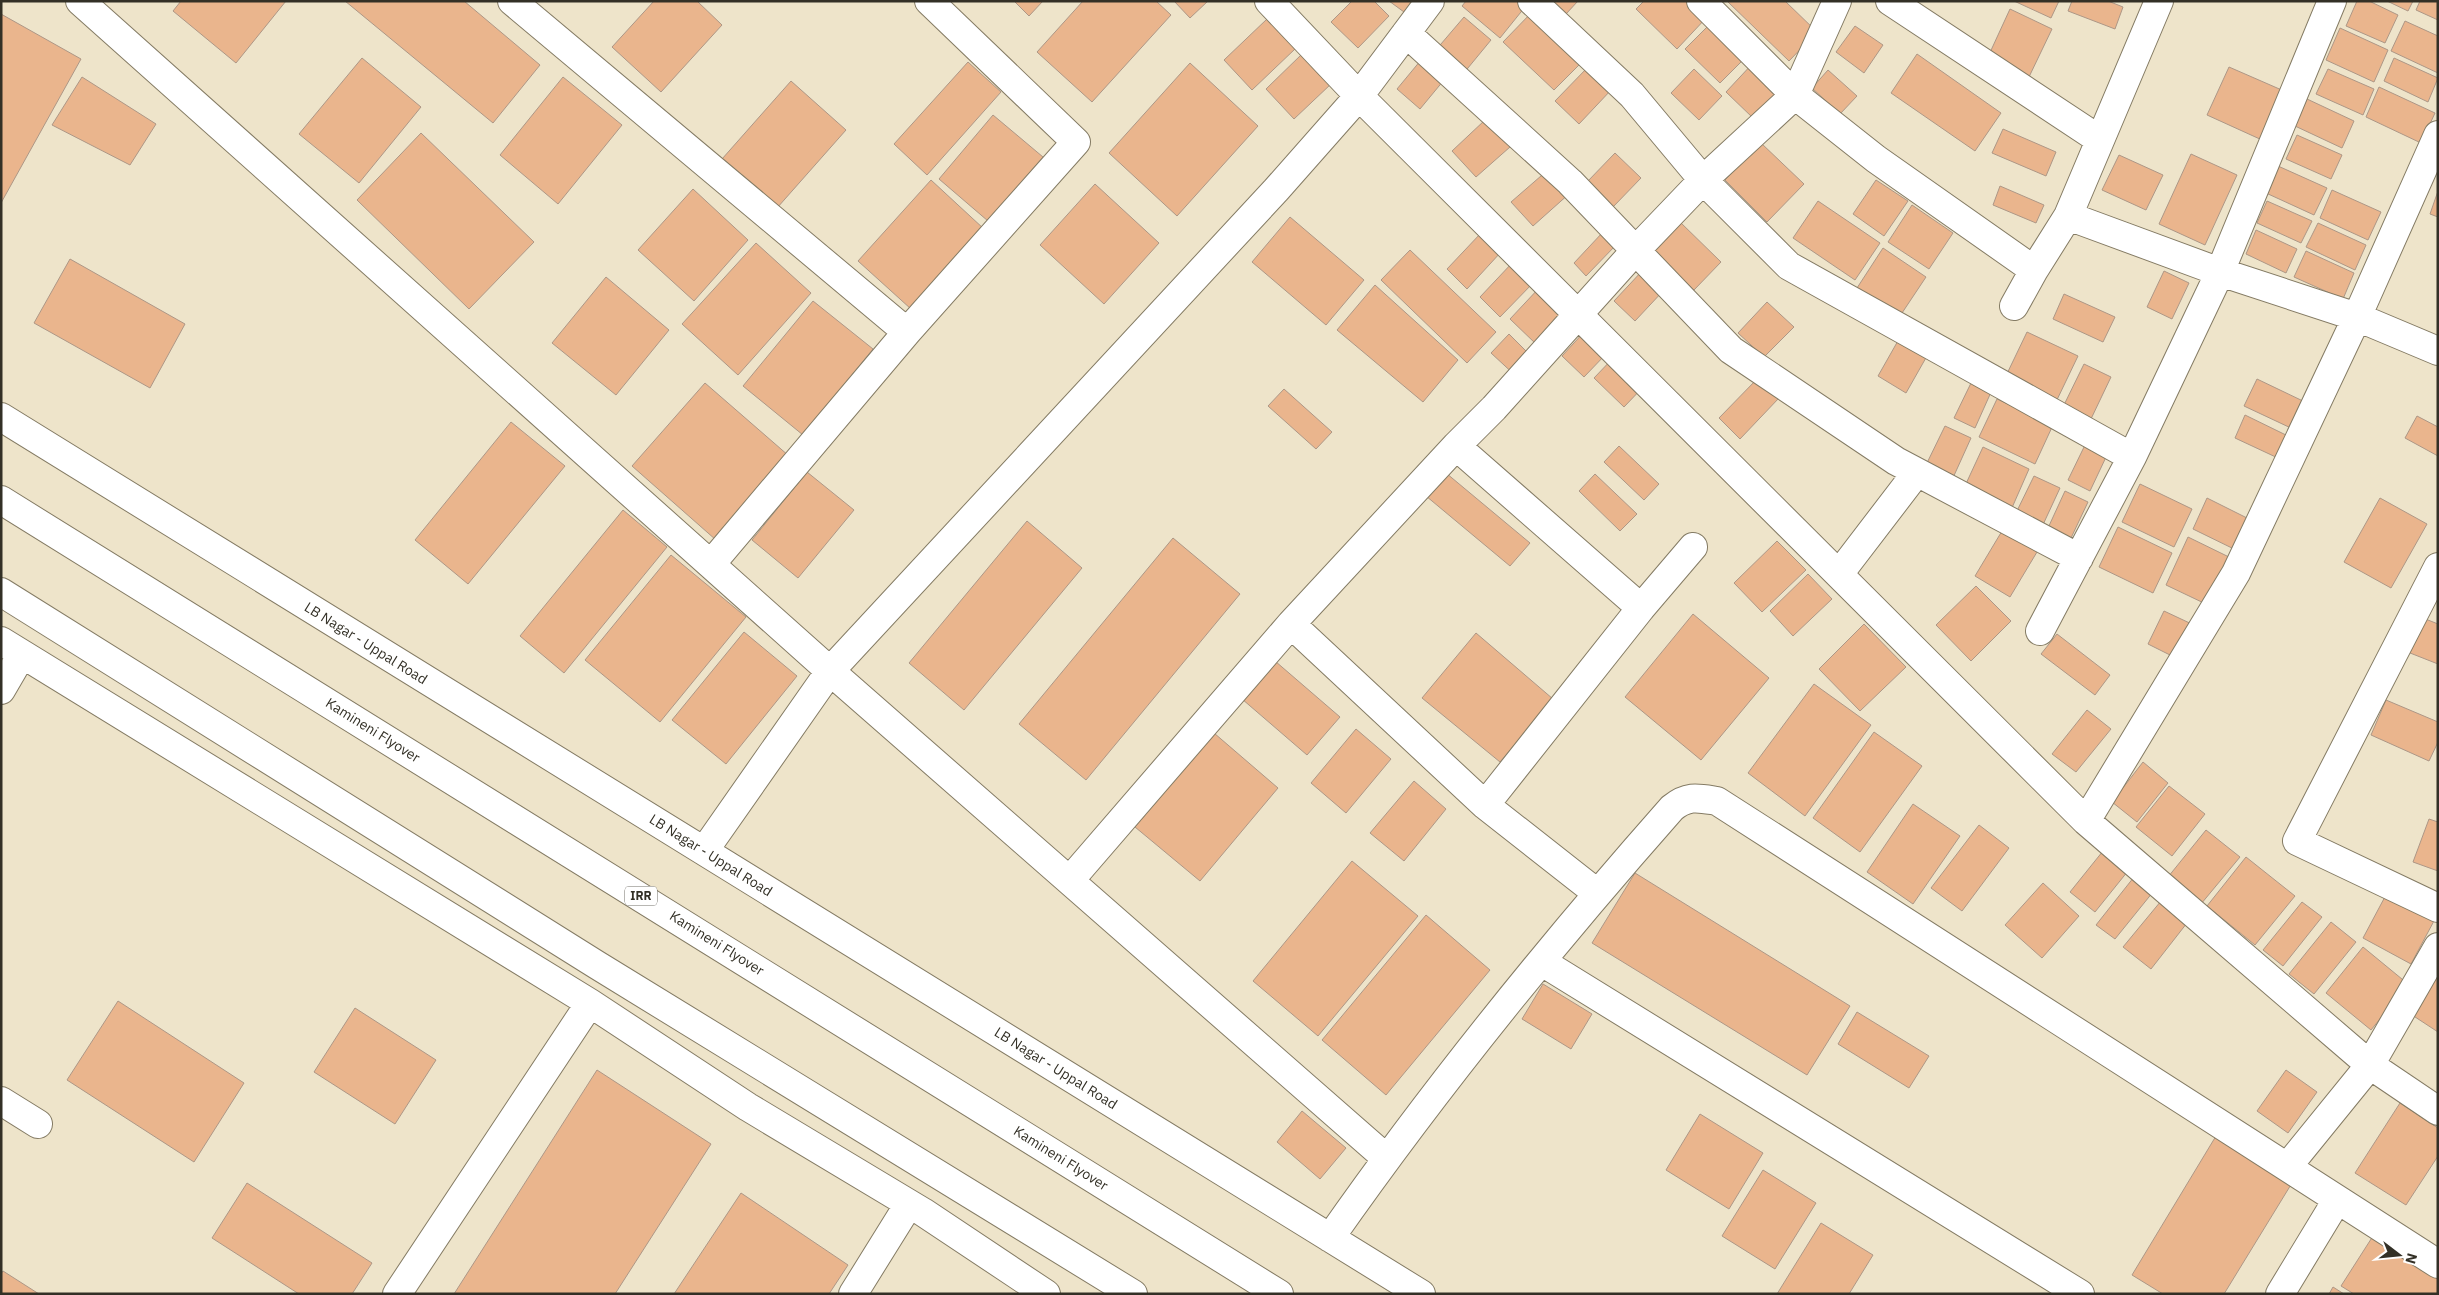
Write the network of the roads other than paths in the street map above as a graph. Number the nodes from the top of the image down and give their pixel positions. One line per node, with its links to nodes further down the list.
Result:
1 (80, 1): 34 (main road)
2 (512, 1): 25 (main road)
3 (929, 1): 25 (main road)
4 (1269, 1): 14 (main road)
5 (1430, 1): 12 (main road)
6 (1532, 1): 17 (main road)
7 (1701, 1): 13 (main road)
8 (1836, 1): 13 (main road)
9 (1890, 1): 16 (main road)
10 (2160, 1): 16 (main road)
11 (2332, 1): 21 (main road)
12 (1406, 33): 14 (main road); 19 (main road)
13 (1795, 95): 17 (main road); 20 (main road)
14 (1358, 96): 23 (main road); 42 (main road)
15 (2438, 135): 24 (main road)
16 (2100, 140): 18 (main road)
17 (1703, 180): 19 (main road); 29 (main road)
18 (2068, 216): 20 (main road); 21 (main road)
19 (1636, 250): 23 (main road); 30 (main road)
20 (2034, 270): 22 (main road)
21 (2220, 272): 24 (main road); 29 (main road)
22 (2014, 306)
23 (1578, 314): 28 (main road); 36 (main road)
24 (2357, 317): 26 (main road); 45 (main road)
25 (907, 332): 34 (main road)
26 (2438, 352)
27 (1, 417): 46 (main road, LB Nagar - Uppal Road)
28 (1456, 446): 38 (main road); 39 (main road)
29 (2132, 457): 33 (main road)
30 (1918, 472): 33 (main road); 36 (main road)
31 (1, 500): 67 (main road, Kamineni Flyover / IRR)
32 (1693, 547): 38 (main road)
33 (2079, 558): 40 (main road)
34 (712, 564): 42 (main road)
35 (2438, 568): 49 (main road)
36 (1839, 574): 45 (main road)
37 (1, 592): 66 (main road)
38 (1641, 608): 44 (main road)
39 (1291, 624): 44 (main road); 47 (main road)
40 (2040, 631)
41 (12, 647): 43 (main road); 52 (main road)
42 (830, 671): 46 (main road); 47 (main road)
43 (1, 690)
44 (1485, 805): 48 (main road)
45 (2086, 821): 53 (main road)
46 (704, 851): 61 (main road, LB Nagar - Uppal Road)
47 (1070, 880): 57 (main road)
48 (1597, 893): 51 (main road); 58 (main road)
49 (2438, 908)
50 (2438, 947): 53 (main road)
51 (1542, 962): 57 (main road); 69 (main road)
52 (590, 1003): 60 (main road); 63 (main road)
53 (2370, 1065): 55 (main road); 58 (main road)
54 (1, 1101): 56 (main road)
55 (2438, 1111)
56 (38, 1124)
57 (1386, 1158): 61 (main road)
58 (2288, 1166): 59 (main road)
59 (2337, 1200): 62 (main road); 70 (main road)
60 (909, 1204): 64 (main road); 65 (main road)
61 (1330, 1238): 68 (main road, LB Nagar - Uppal Road)
62 (2438, 1264)
63 (397, 1294)
64 (854, 1294)
65 (1046, 1294)
66 (1133, 1294)
67 (1279, 1294)
68 (1421, 1294)
69 (2080, 1294)
70 (2280, 1294)

